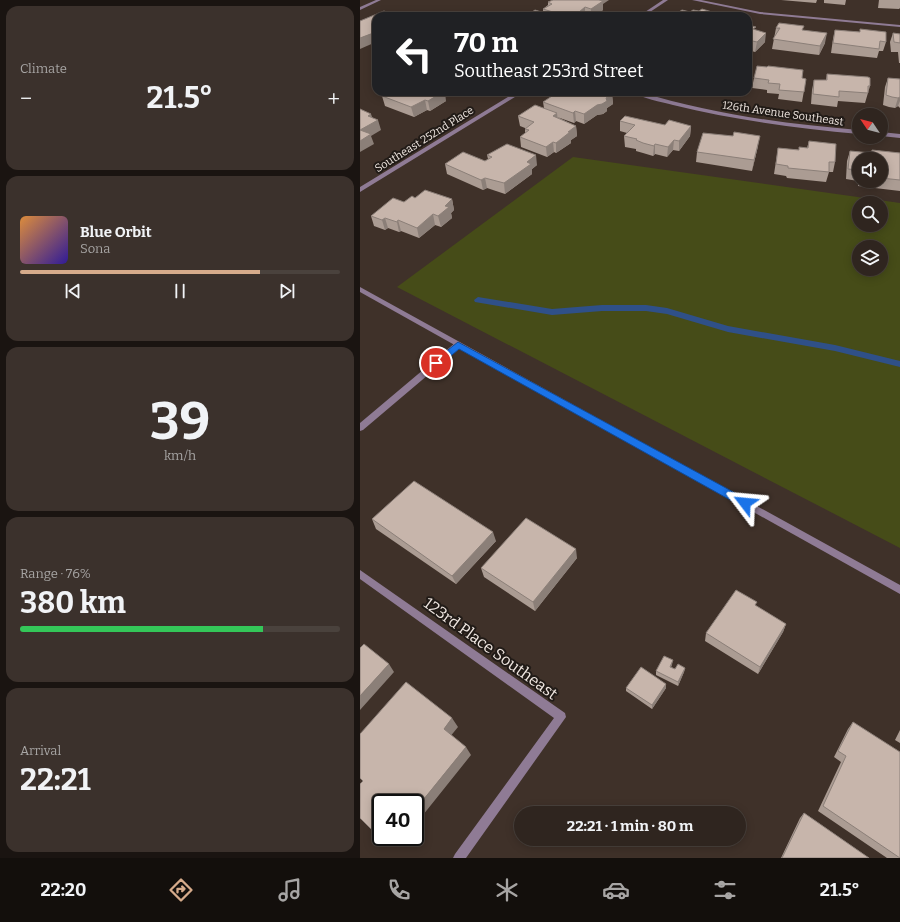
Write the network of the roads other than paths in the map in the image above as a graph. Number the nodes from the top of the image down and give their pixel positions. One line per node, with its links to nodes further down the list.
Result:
1 (379, 0): 6 (street)
2 (666, 0): 7 (street)
3 (694, 0): 5 (street)
4 (720, 0): 5 (street)
5 (715, 5): 8 (street)
6 (360, 9)
7 (647, 12)
8 (900, 26)
9 (513, 96): 14 (street, Southeast 252nd Place)
10 (647, 96): 11 (street, 126th Avenue Southeast)
11 (852, 131)
12 (888, 135): 13 (street)
13 (900, 136)
14 (360, 190)
15 (360, 289): 16 (street)
16 (458, 345): 17 (street); 19 (street)
17 (360, 428)
18 (360, 574): 20 (street, 123rd Place Southeast)
19 (900, 590)
20 (459, 858)

